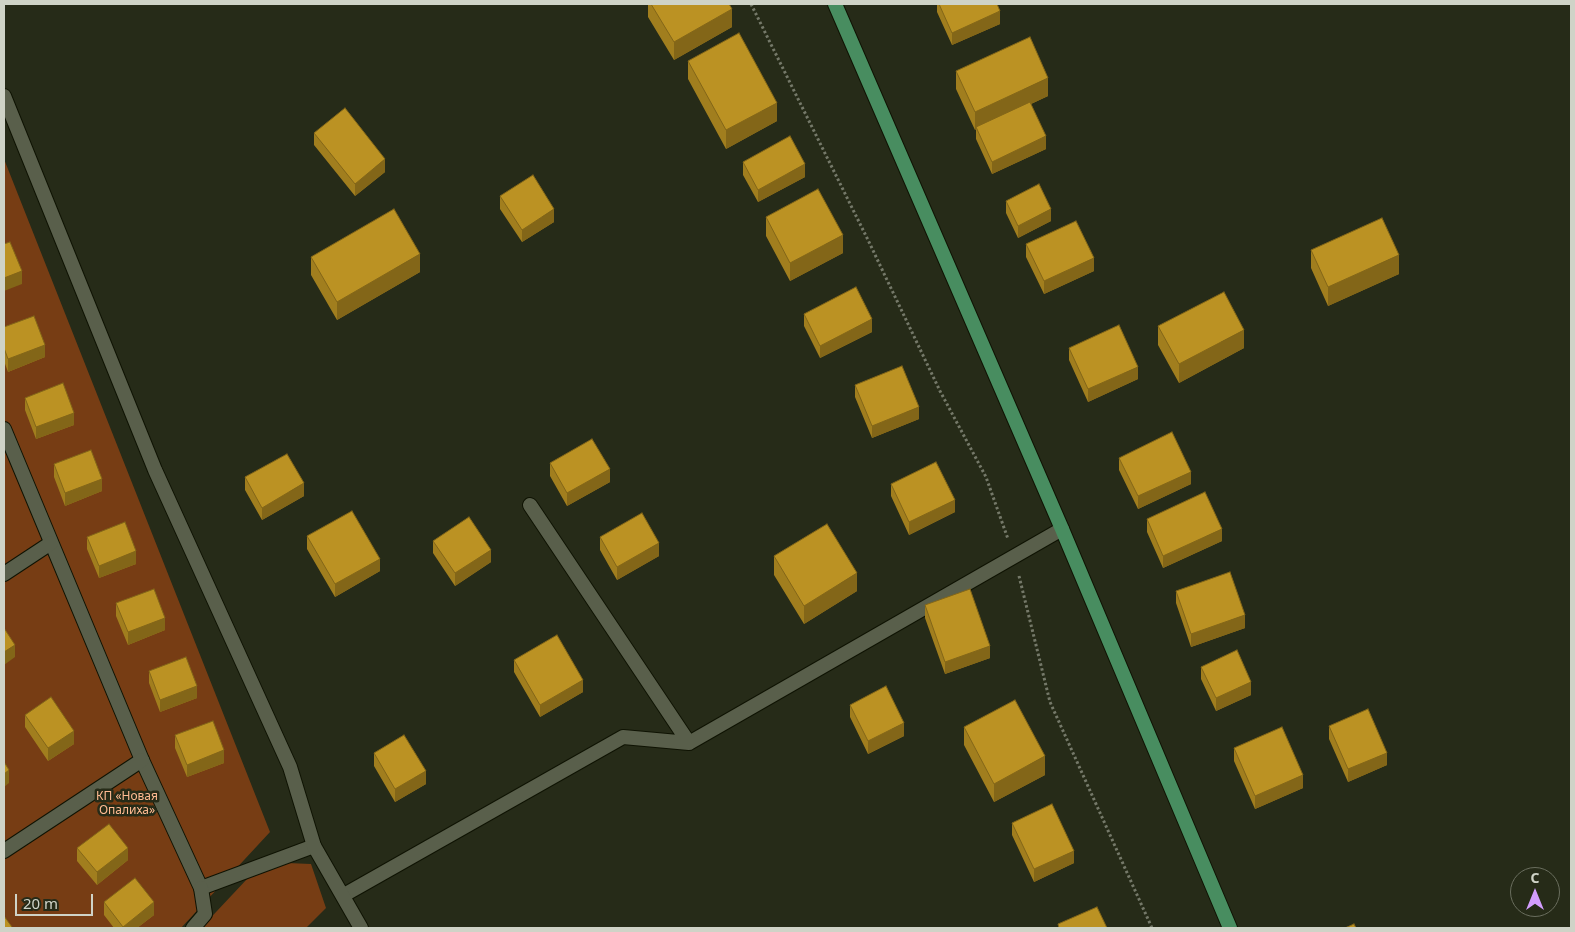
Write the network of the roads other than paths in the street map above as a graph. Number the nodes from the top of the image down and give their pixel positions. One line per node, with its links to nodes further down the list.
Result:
1 (834, 4): 5 (main road)
2 (4, 96): 10 (street)
3 (4, 429): 6 (street)
4 (530, 505): 8 (street)
5 (1062, 529): 8 (street); 16 (main road)
6 (51, 543): 7 (street); 9 (street)
7 (4, 574)
8 (689, 743): 13 (street)
9 (142, 760): 11 (street); 12 (street)
10 (314, 846): 12 (street); 13 (street)
11 (4, 851)
12 (201, 888): 14 (street)
13 (344, 895): 15 (street)
14 (193, 928)
15 (361, 928)
16 (1230, 928)

